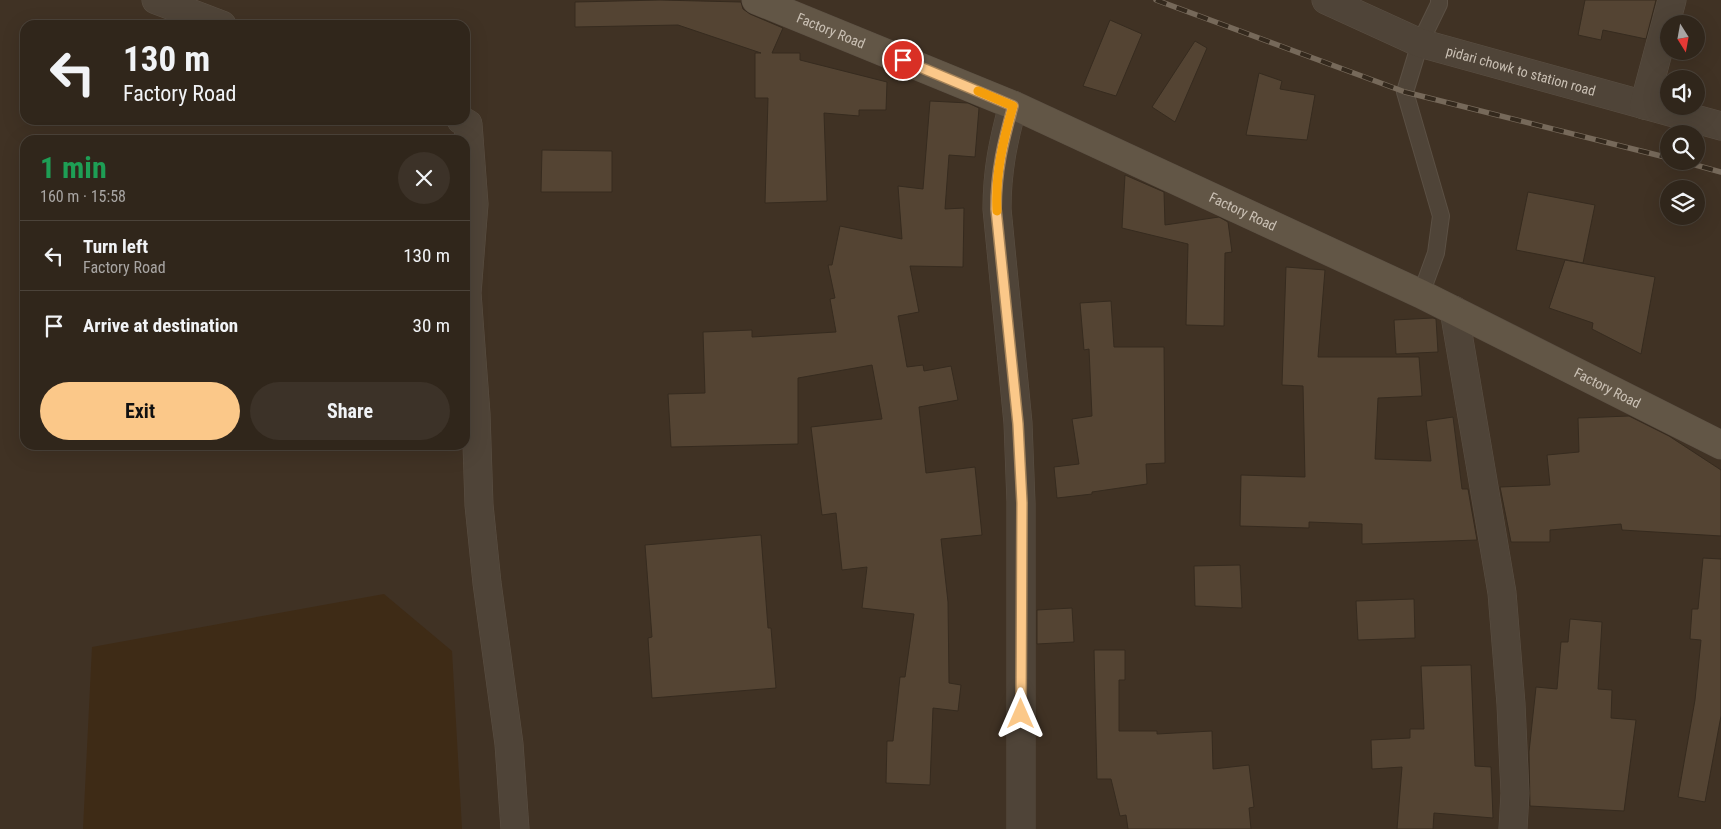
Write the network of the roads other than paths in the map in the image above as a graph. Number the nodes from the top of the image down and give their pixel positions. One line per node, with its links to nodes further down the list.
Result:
1 (156, 0): 6 (street)
2 (756, 0): 9 (main road, Factory Road)
3 (1326, 0): 7 (street, pidari chowk to station road)
4 (1439, 0): 7 (lane)
5 (1672, 0): 8 (street)
6 (209, 20)
7 (1420, 43): 8 (street, pidari chowk to station road); 13 (lane)
8 (1644, 105): 10 (street, pidari chowk to station road)
9 (1013, 106): 13 (main road, Factory Road); 18 (street)
10 (1721, 126)
11 (470, 151): 12 (street)
12 (470, 255)
13 (1422, 294): 14 (main road, Factory Road)
14 (1454, 310): 16 (main road, Factory Road); 19 (street)
15 (470, 333): 17 (street)
16 (1721, 445)
17 (515, 829)
18 (1021, 829)
19 (1513, 829)

